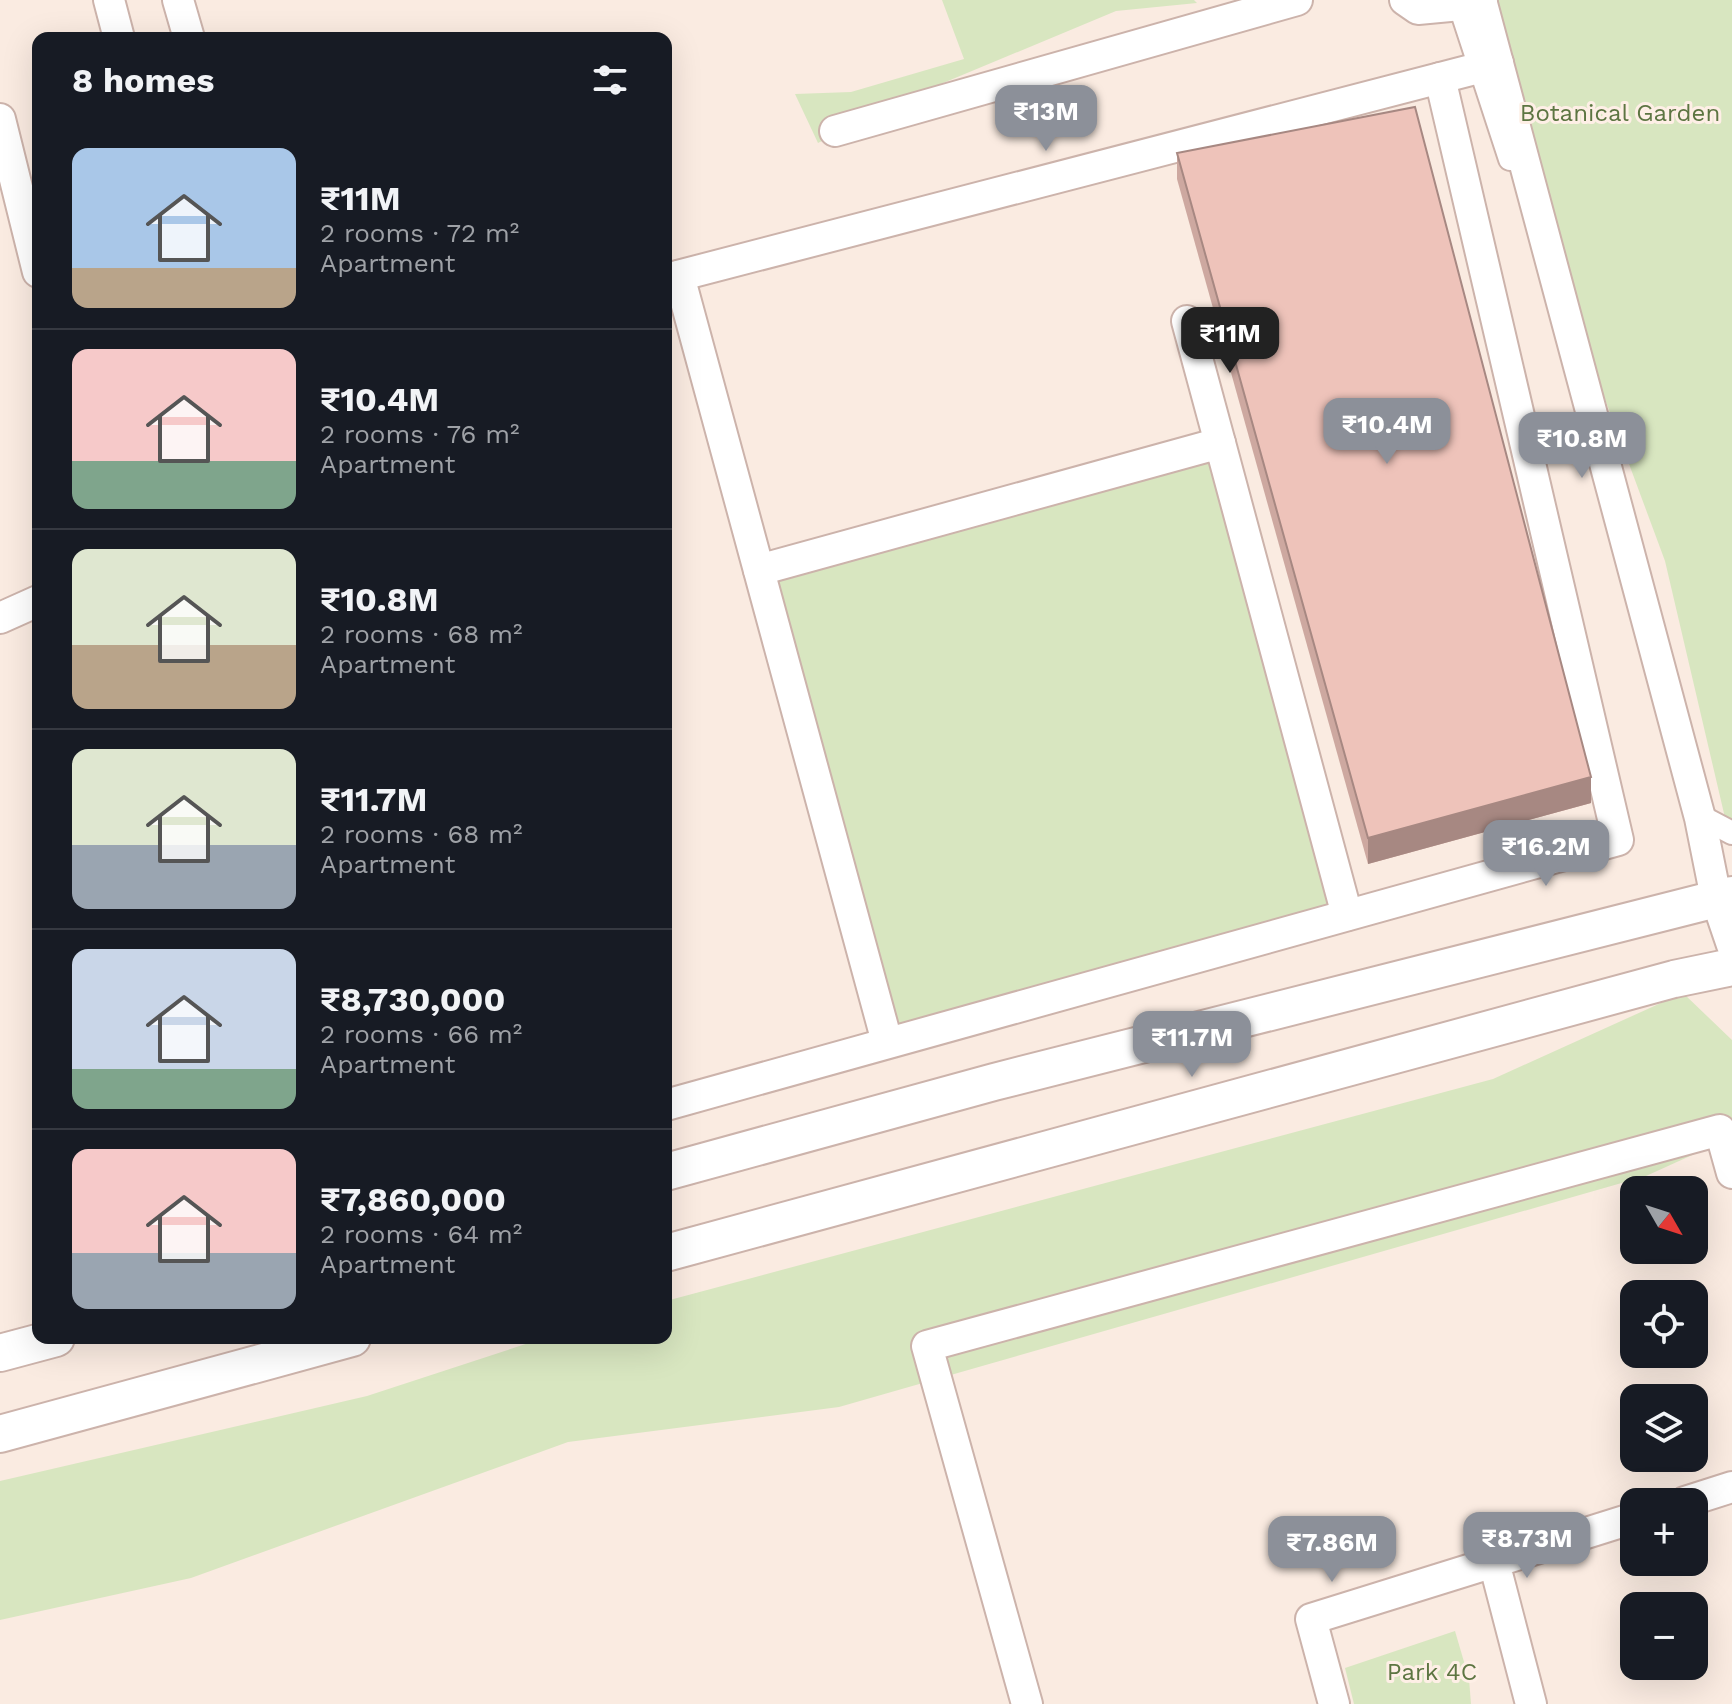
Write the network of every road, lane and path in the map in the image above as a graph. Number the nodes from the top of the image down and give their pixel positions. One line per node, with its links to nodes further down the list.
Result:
1 (109, 0): 6 (street)
2 (178, 0): 7 (street)
3 (1297, 0): 11 (street)
4 (1405, 0): 5 (street)
5 (1474, 1): 8 (street); 19 (street)
6 (117, 32)
7 (187, 32)
8 (1498, 63): 9 (street); 20 (street)
9 (1440, 78): 13 (street); 21 (street)
10 (0, 119): 12 (street)
11 (835, 131)
12 (32, 248)
13 (672, 278): 16 (street)
14 (1187, 321): 15 (street)
15 (1220, 443): 16 (street); 21 (street)
16 (759, 570): 24 (street)
17 (32, 604): 18 (street)
18 (0, 618)
19 (1732, 833)
20 (1724, 897): 22 (street); 26 (street)
21 (1347, 915): 24 (street)
22 (1732, 945)
23 (1732, 967): 28 (street)
24 (887, 1042): 25 (street)
25 (672, 1103)
26 (672, 1170)
27 (1732, 1173): 37 (street)
28 (672, 1251)
29 (34, 1344): 31 (street)
30 (330, 1344): 32 (street)
31 (0, 1353)
32 (0, 1434)
33 (1732, 1487): 34 (street)
34 (1708, 1495)
35 (1620, 1522): 36 (street)
36 (1494, 1562): 38 (street); 39 (street)
37 (1018, 1702)
38 (1334, 1704)
39 (1531, 1704)

